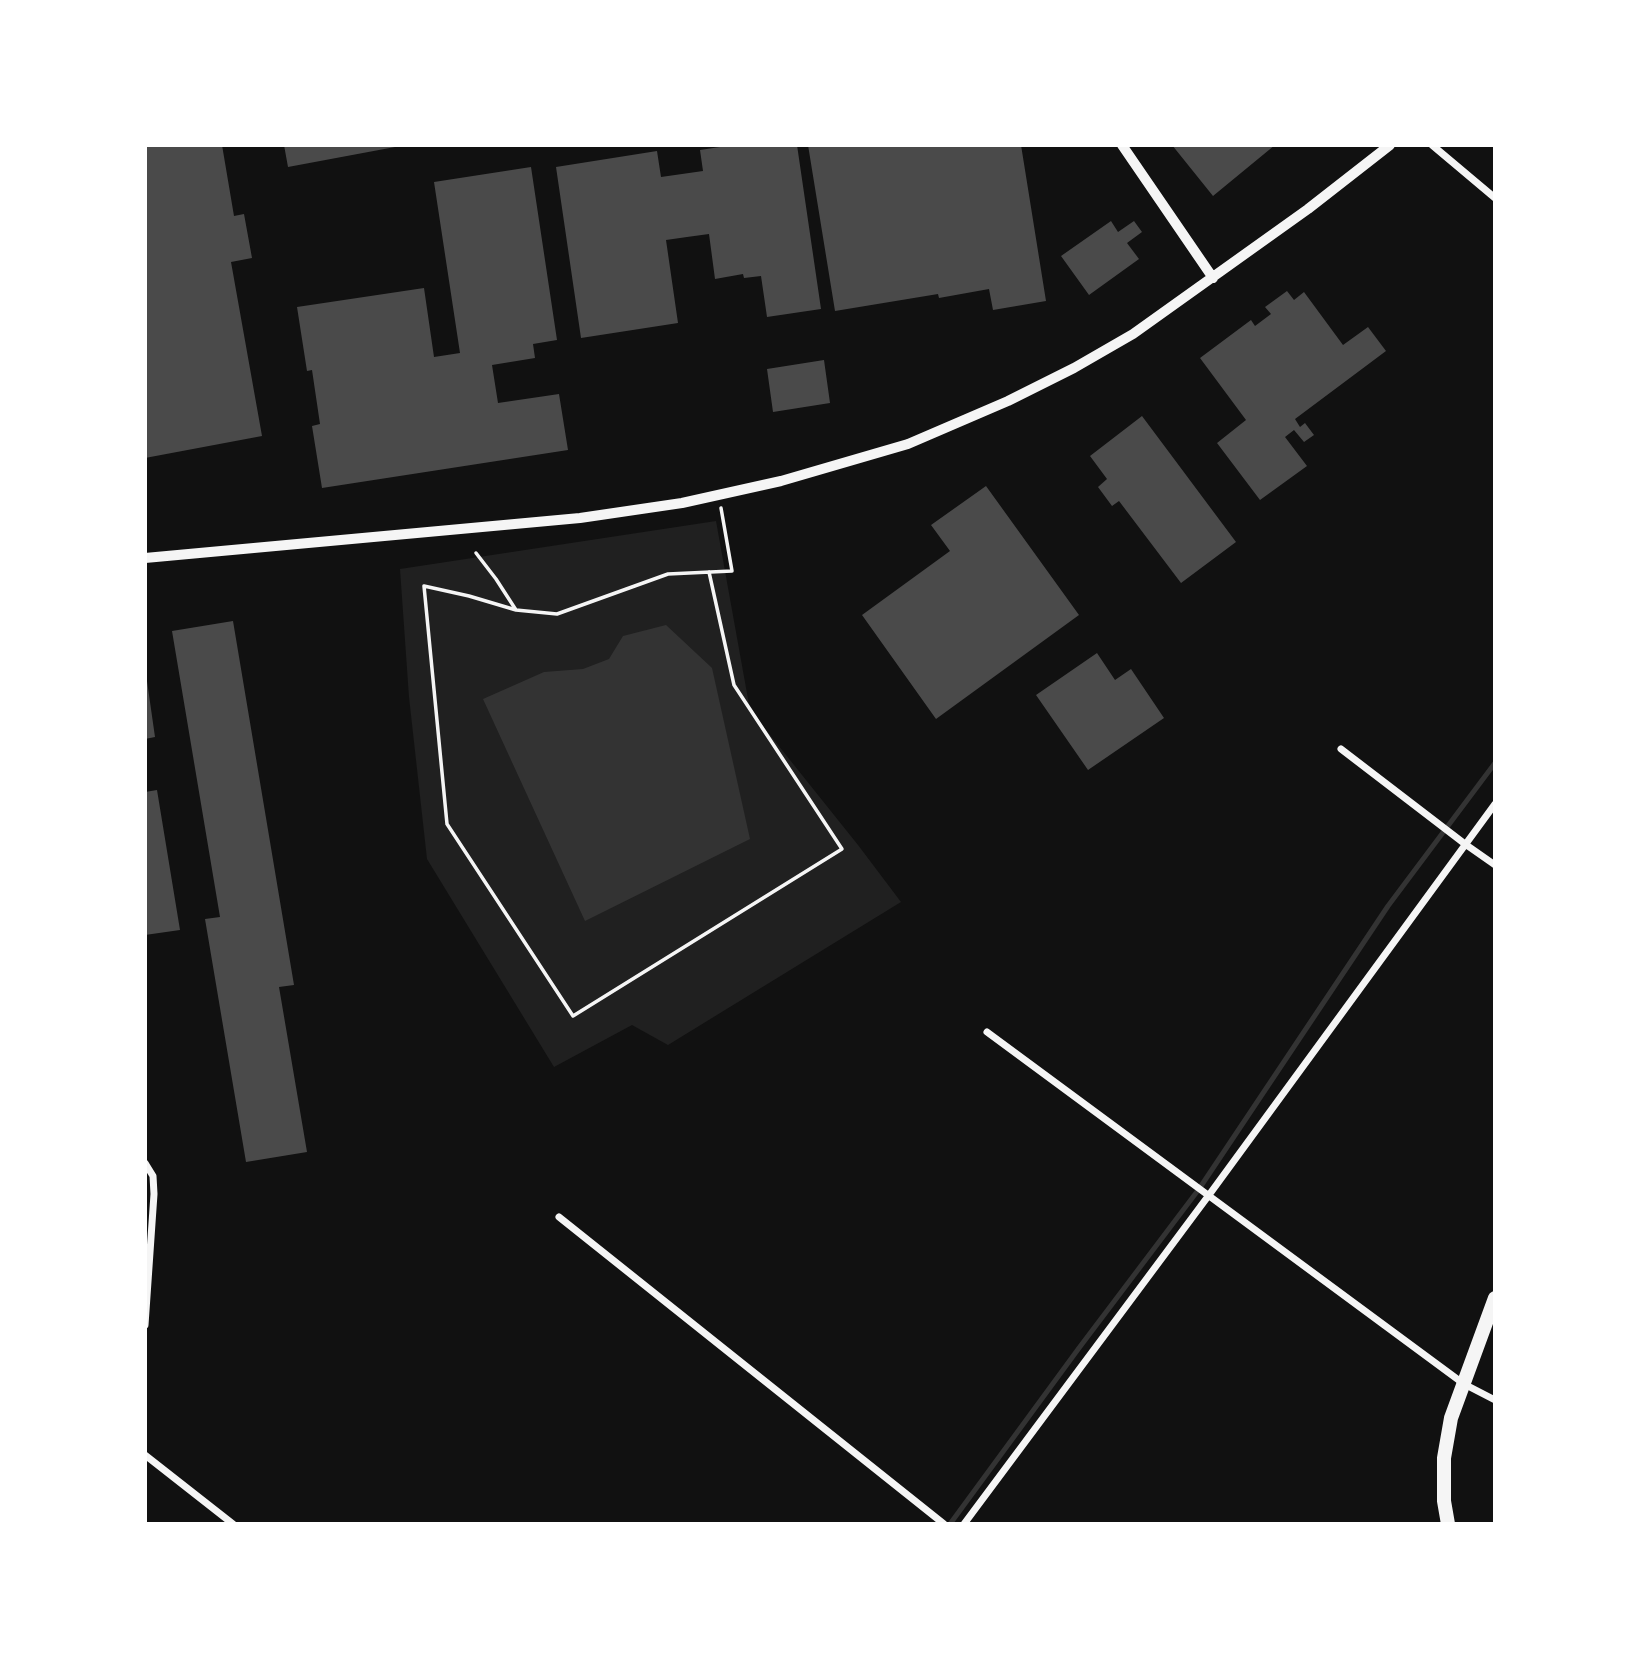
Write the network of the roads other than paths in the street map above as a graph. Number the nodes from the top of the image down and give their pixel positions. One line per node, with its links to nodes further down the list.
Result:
1 (1122, 145): 5 (street)
2 (1390, 145): 5 (street)
3 (1432, 145): 4 (street)
4 (1495, 198)
5 (1213, 278): 6 (street)
6 (145, 558)
7 (1341, 749): 9 (street)
8 (1495, 804): 9 (street)
9 (1465, 844): 10 (street); 13 (street)
10 (1495, 865)
11 (987, 1031): 13 (street)
12 (145, 1163): 16 (street)
13 (1209, 1195): 17 (street); 22 (street)
14 (559, 1217): 21 (street)
15 (1495, 1298): 17 (main road)
16 (145, 1325)
17 (1464, 1384): 18 (street); 23 (main road)
18 (1495, 1400)
19 (145, 1455): 20 (street)
20 (233, 1524)
21 (944, 1524)
22 (964, 1524)
23 (1448, 1524)

